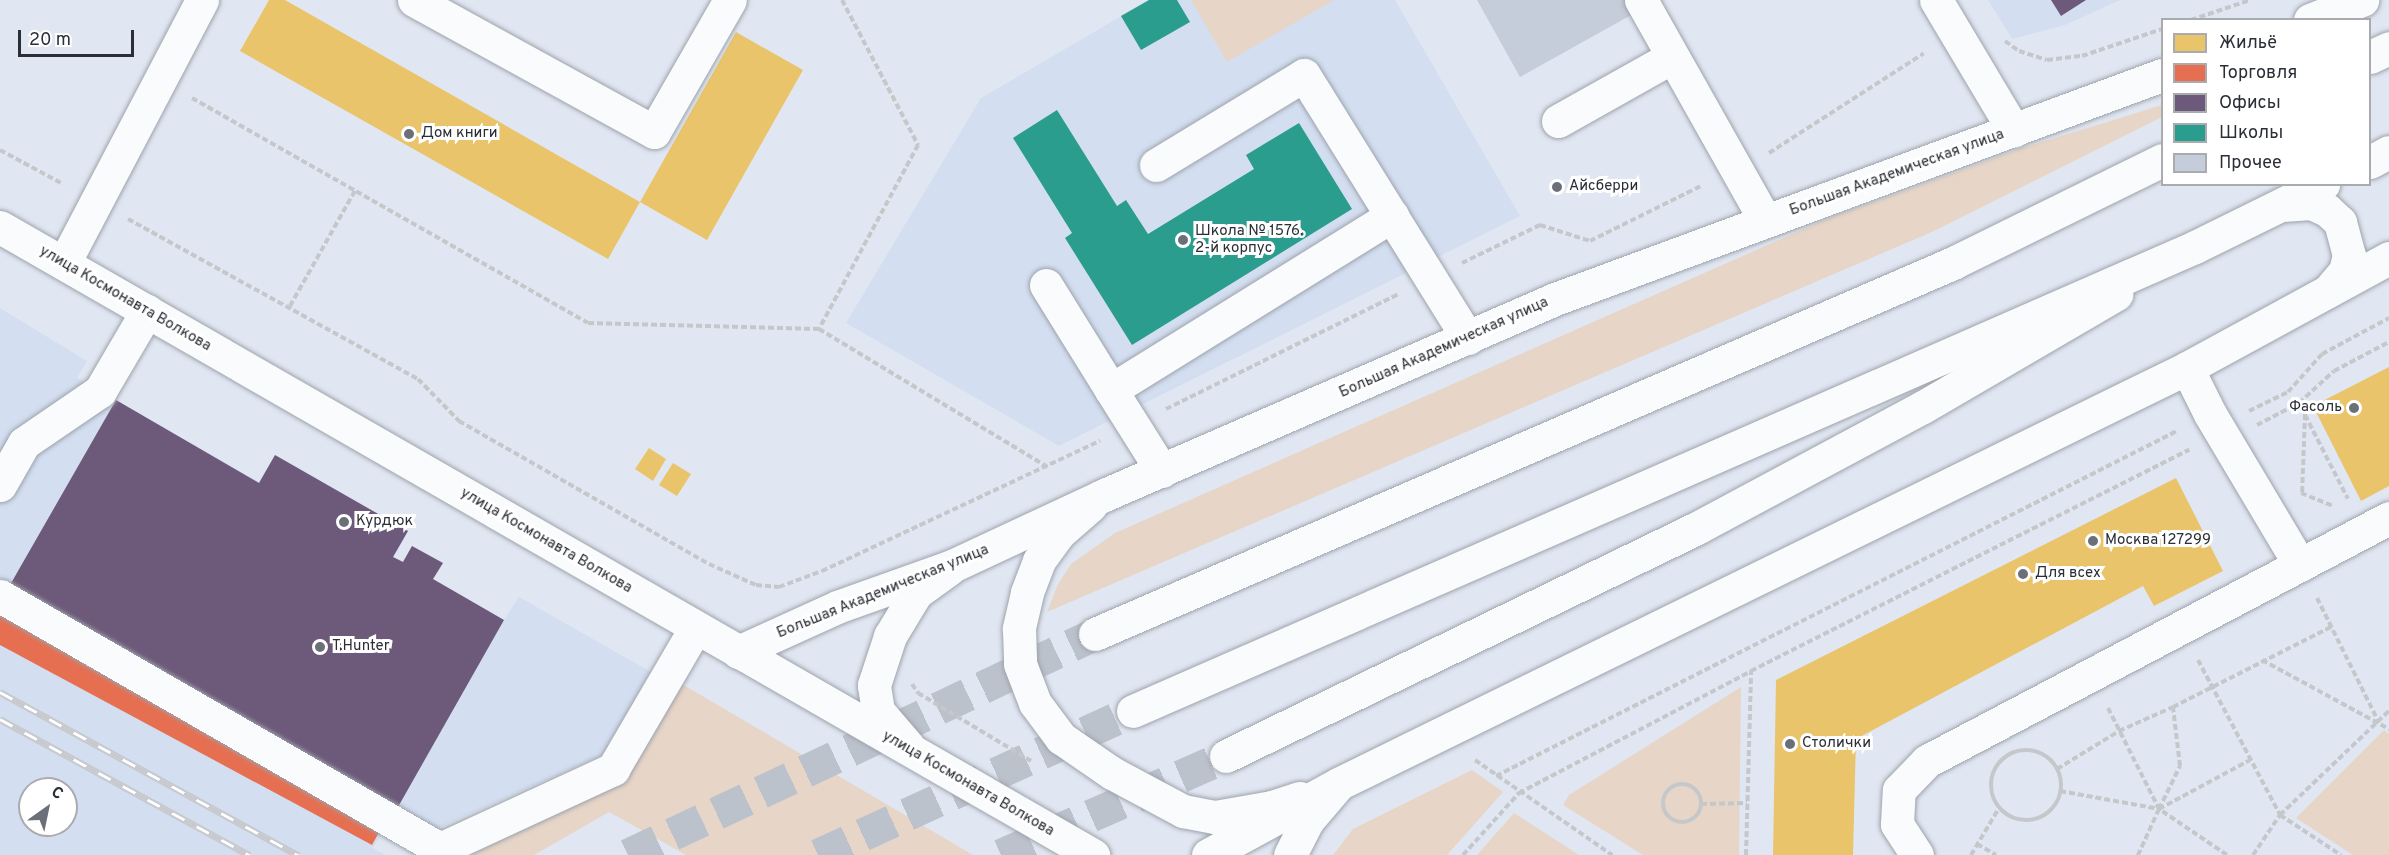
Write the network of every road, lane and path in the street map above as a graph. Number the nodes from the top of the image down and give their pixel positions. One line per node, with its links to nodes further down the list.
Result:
1 (202, 0): 17 (main road)
2 (414, 0): 3 (main road)
3 (730, 0)
4 (842, 0): 38 (path)
5 (1641, 0): 14 (main road)
6 (1936, 0): 19 (main road)
7 (2250, 0): 9 (path)
8 (2362, 0): 10 (main road)
9 (2197, 18)
10 (2315, 18)
11 (2161, 30): 13 (path)
12 (2389, 48): 15 (main road)
13 (2082, 56)
14 (1672, 57): 18 (main road); 28 (main road)
15 (2371, 57)
16 (2161, 76): 19 (main road, Большая Академическая улица)
17 (160, 81): 25 (path); 32 (main road)
18 (1558, 121)
19 (2014, 131): 28 (main road, Большая Академическая улица)
20 (2389, 152): 22 (main road)
21 (2161, 161): 59 (main road)
22 (2371, 161)
23 (1156, 165): 27 (main road)
24 (2319, 186): 26 (main road)
25 (356, 189): 35 (path); 38 (path)
26 (2277, 207): 30 (main road); 34 (main road)
27 (1392, 216): 39 (main road); 42 (main road)
28 (1765, 220): 39 (main road, Большая Академическая улица)
29 (0, 227): 32 (main road, улица Космонавта Волкова)
30 (2195, 247): 66 (main road); 71 (main road)
31 (2389, 258): 34 (main road)
32 (64, 264): 36 (main road, улица Космонавта Волкова)
33 (1046, 285): 42 (main road)
34 (2322, 295): 41 (main road)
35 (290, 306)
36 (147, 311): 48 (main road); 57 (main road, улица Космонавта Волкова)
37 (2389, 318): 45 (path)
38 (819, 329): 46 (path)
39 (1468, 338): 47 (main road, Большая Академическая улица)
40 (2389, 342): 43 (path)
41 (2187, 368): 45 (main road); 77 (main road)
42 (1111, 390): 47 (main road)
43 (2299, 403): 44 (path); 45 (path)
44 (2305, 414): 50 (path); 51 (path)
45 (2216, 424): 53 (main road); 62 (path); 76 (path)
46 (1048, 467)
47 (1162, 471): 49 (main road, Большая Академическая улица)
48 (0, 485)
49 (1102, 496): 54 (main road, Большая Академическая улица); 77 (main road)
50 (2302, 506)
51 (2352, 506)
52 (2389, 518): 53 (main road)
53 (2300, 565): 56 (main road); 58 (path)
54 (952, 566): 60 (main road, Большая Академическая улица); 72 (main road)
55 (0, 596): 57 (main road)
56 (2179, 626): 63 (main road); 64 (path)
57 (696, 627): 60 (main road, улица Космонавта Волкова)
58 (2331, 627): 61 (path); 68 (path)
59 (1095, 634)
60 (738, 652): 72 (main road, улица Космонавта Волкова)
61 (2262, 660): 64 (path); 68 (path)
62 (1751, 671): 79 (path); 80 (path)
63 (2091, 672): 70 (path); 92 (main road)
64 (2212, 685): 65 (path); 74 (path)
65 (2173, 707): 70 (path); 83 (path)
66 (1133, 711)
67 (2389, 711): 68 (path)
68 (2378, 721): 69 (path); 84 (path)
69 (2389, 729)
70 (2119, 731): 75 (path); 83 (path)
71 (1226, 756)
72 (920, 758): 86 (main road, улица Космонавта Волкова)
73 (1475, 760): 76 (path)
74 (2250, 760): 83 (path); 84 (path)
75 (2057, 769): 78 (path); 82 (path)
76 (1496, 776): 79 (path)
77 (1338, 784): 87 (main road); 88 (main road)
78 (2060, 791): 82 (path); 83 (path)
79 (1520, 793): 89 (path); 90 (path)
80 (1747, 803): 81 (path); 91 (path)
81 (1701, 804): 81 (path)
82 (1999, 808): 85 (path)
83 (2159, 809): 95 (path); 96 (path)
84 (2280, 815): 97 (path); 98 (path)
85 (1977, 844): 93 (path); 94 (path)
86 (1093, 855)
87 (1208, 855)
88 (1290, 855)
89 (1463, 855)
90 (1612, 855)
91 (1746, 855)
92 (1917, 855)
93 (1971, 855)
94 (1996, 855)
95 (2138, 855)
96 (2227, 855)
97 (2253, 855)
98 (2341, 855)

